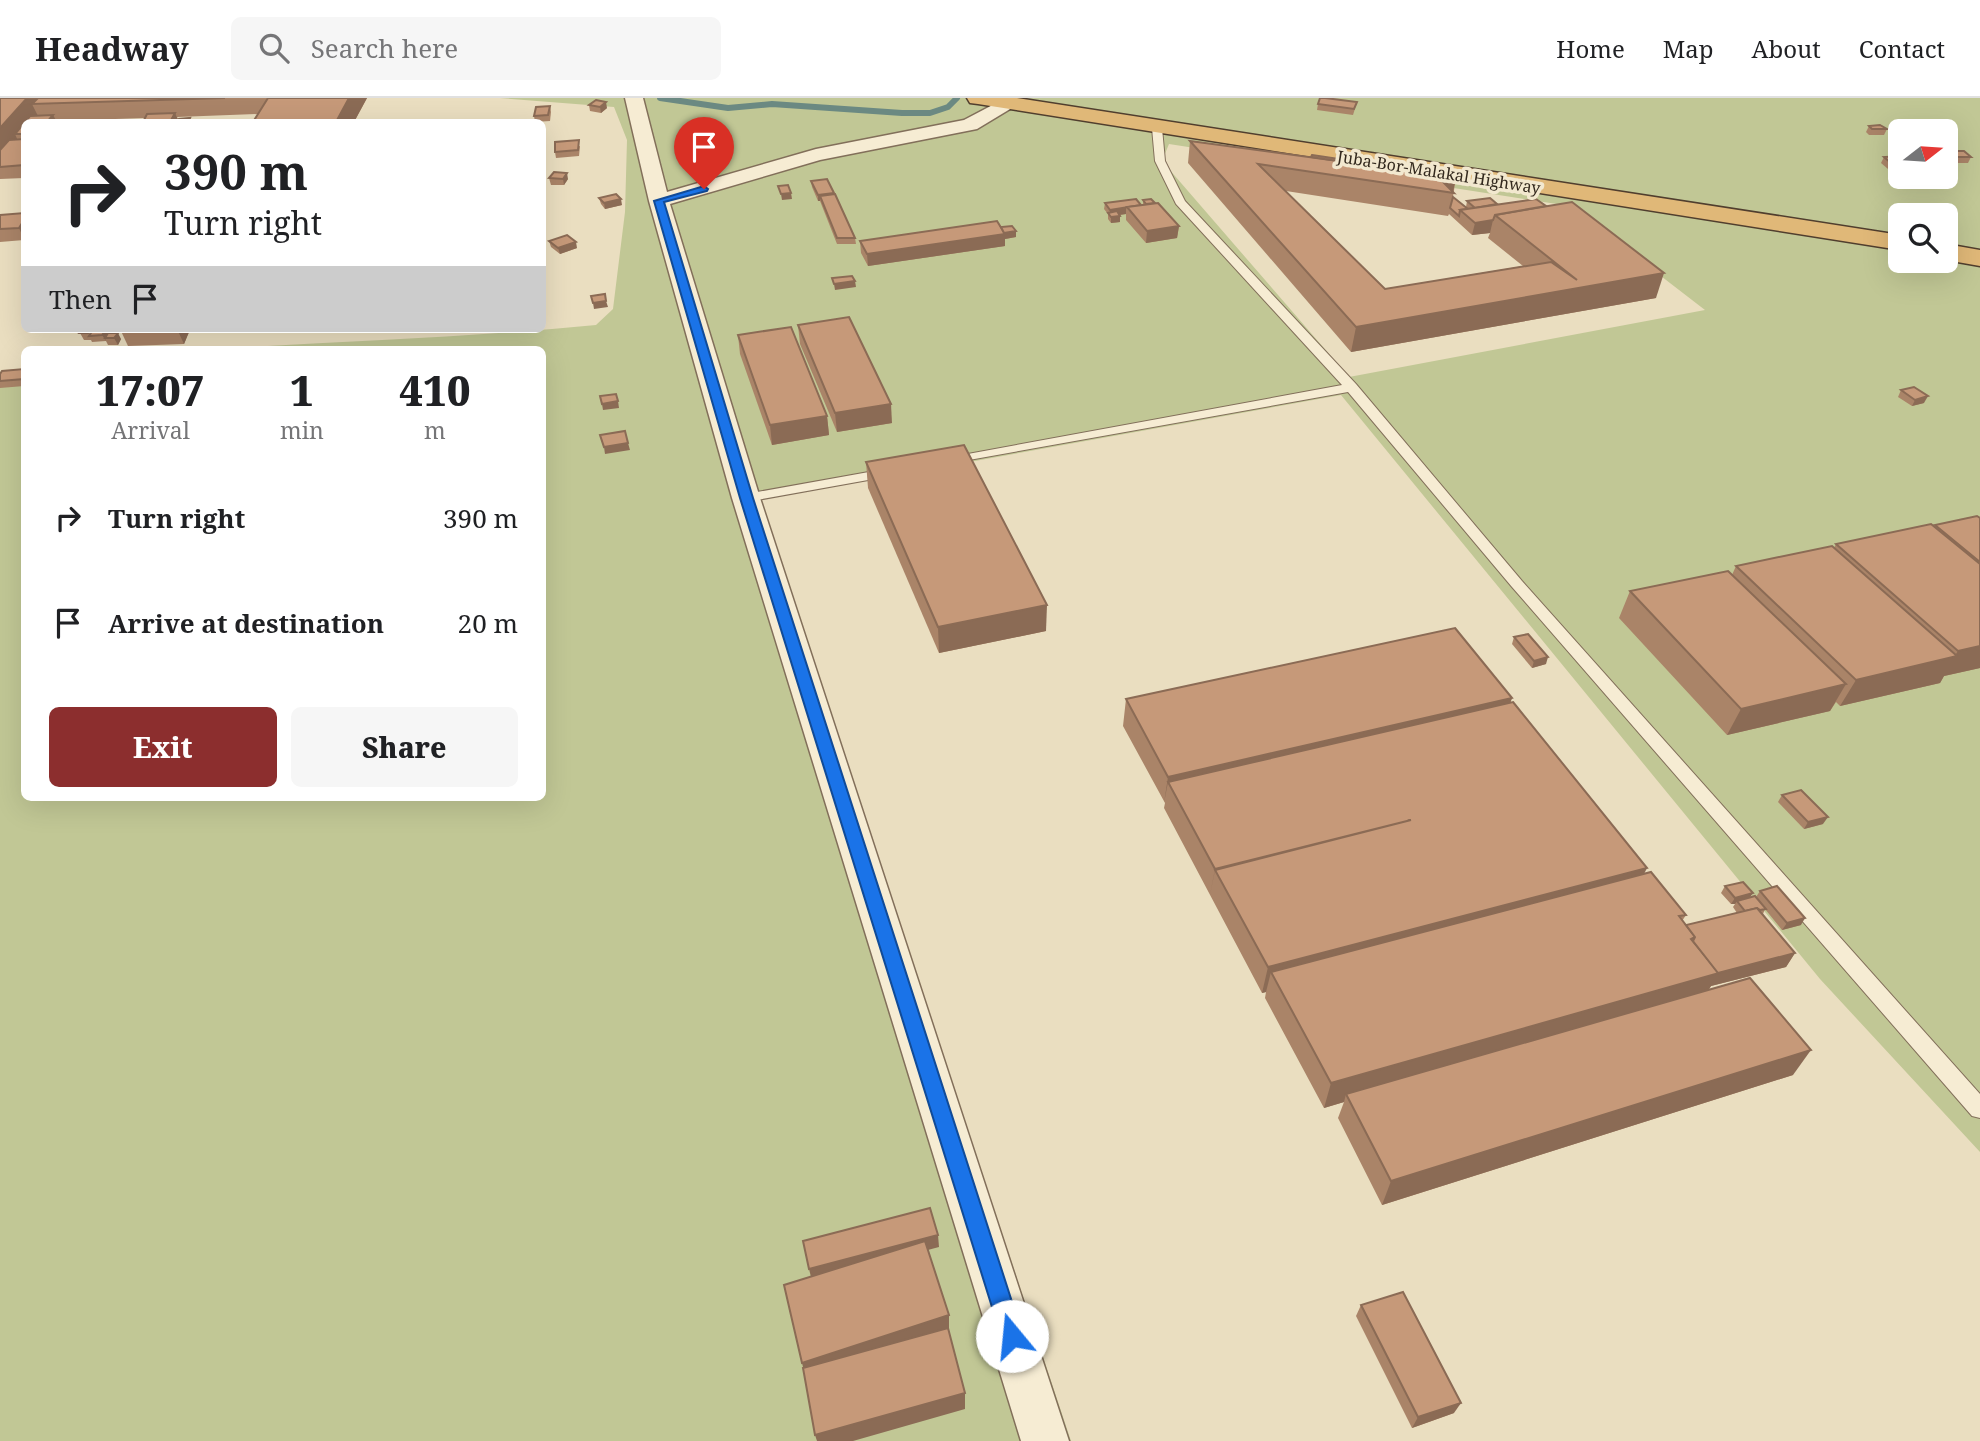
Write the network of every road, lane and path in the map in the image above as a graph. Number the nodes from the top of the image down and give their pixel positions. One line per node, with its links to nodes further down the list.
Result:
1 (634, 98): 5 (street)
2 (1062, 98): 6 (highway, Juba-Bor-Malakal Highway)
3 (993, 100): 4 (highway, Juba-Bor-Malakal Highway); 5 (street)
4 (1157, 128): 9 (highway, Juba-Bor-Malakal Highway); 12 (lane)
5 (659, 201): 13 (street)
6 (1888, 224)
7 (1958, 236): 8 (highway)
8 (1980, 240)
9 (1888, 241)
10 (1958, 254): 11 (highway)
11 (1980, 258)
12 (1351, 387): 13 (lane); 14 (lane)
13 (747, 498): 15 (street)
14 (1980, 1110)
15 (1045, 1441)

